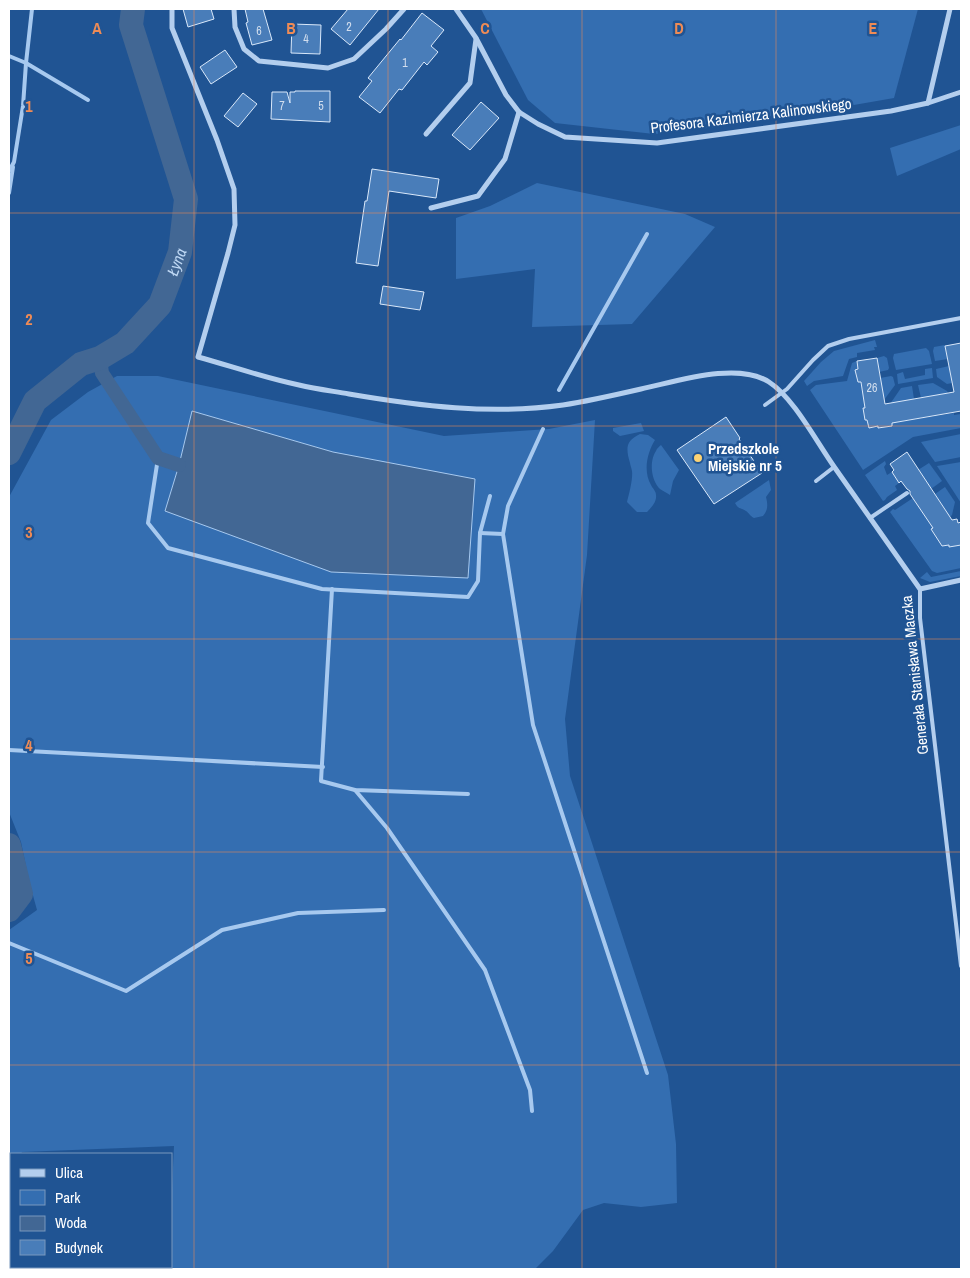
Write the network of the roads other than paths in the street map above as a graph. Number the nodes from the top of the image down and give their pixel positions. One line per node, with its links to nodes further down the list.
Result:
1 (172, 9): 13 (street, Generała Stanisława Maczka)
2 (234, 9): 3 (street)
3 (404, 9)
4 (456, 9): 6 (street, Profesora Kazimierza Kalinowskiego)
5 (950, 9): 8 (street)
6 (476, 38): 9 (street, Profesora Kazimierza Kalinowskiego); 10 (street)
7 (961, 92): 8 (street, Profesora Kazimierza Kalinowskiego)
8 (928, 103): 9 (street, Profesora Kazimierza Kalinowskiego)
9 (520, 112): 11 (street)
10 (426, 134)
11 (431, 208)
12 (961, 318): 13 (lane)
13 (782, 392): 14 (lane); 15 (street, Generała Stanisława Maczka)
14 (765, 405)
15 (834, 467): 16 (lane); 18 (street, Generała Stanisława Maczka)
16 (816, 481)
17 (907, 493): 18 (lane)
18 (870, 518): 20 (street, Generała Stanisława Maczka)
19 (961, 580): 20 (street)
20 (920, 589): 21 (lane, Generała Stanisława Maczka)
21 (961, 966)

